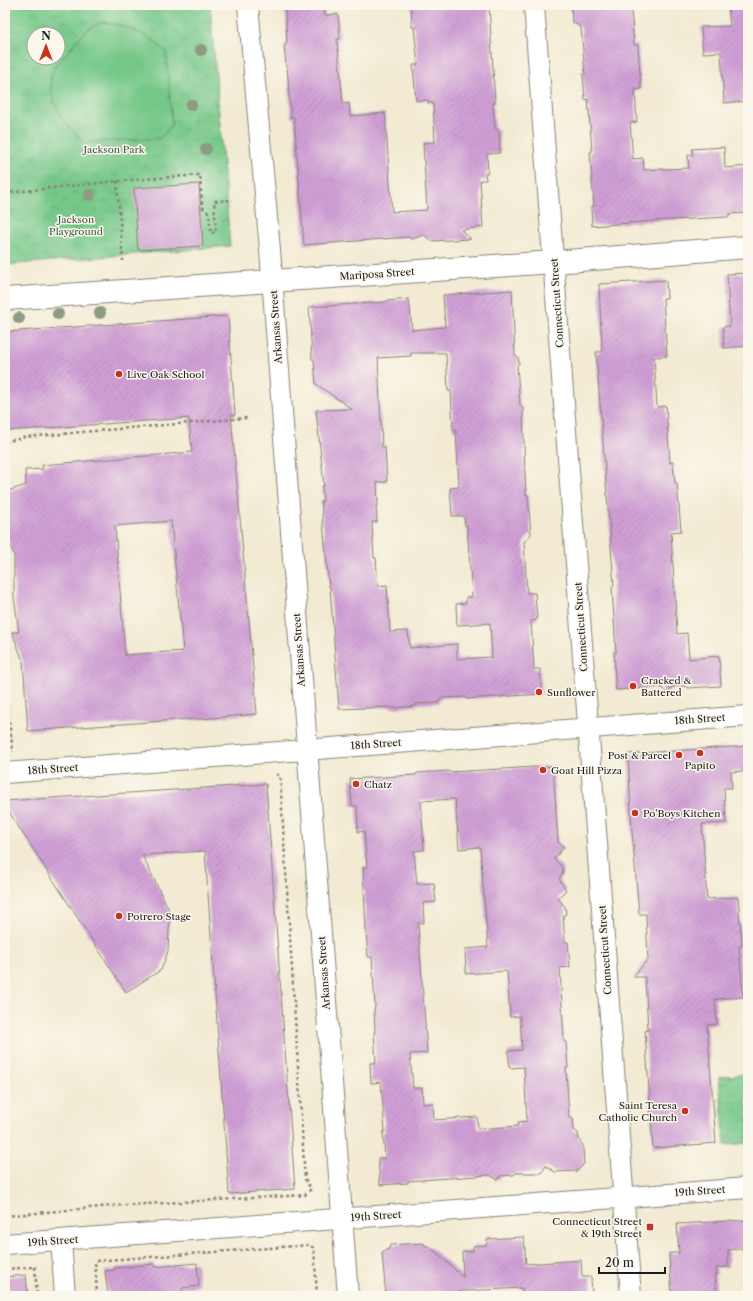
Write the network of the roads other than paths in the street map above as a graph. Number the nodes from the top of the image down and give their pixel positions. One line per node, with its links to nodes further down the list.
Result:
1 (248, 5): 5 (street, Arkansas Street)
2 (534, 5): 4 (street, Connecticut Street)
3 (748, 247): 4 (street, Mariposa Street)
4 (554, 262): 5 (street, Mariposa Street); 8 (street, Connecticut Street)
5 (272, 281): 6 (street, Mariposa Street); 9 (street, Arkansas Street)
6 (5, 299)
7 (748, 716): 8 (street, 18th Street)
8 (588, 728): 9 (street, 18th Street); 12 (street, Connecticut Street)
9 (306, 749): 10 (street, 18th Street); 13 (street, Arkansas Street)
10 (5, 773)
11 (748, 1188): 12 (street, 19th Street)
12 (624, 1197): 13 (street, 19th Street); 18 (street, Connecticut Street)
13 (342, 1218): 14 (street, 19th Street); 17 (street, Arkansas Street)
14 (61, 1240): 15 (street, 19th Street); 16 (street)
15 (5, 1244)
16 (65, 1296)
17 (348, 1296)
18 (631, 1296)

